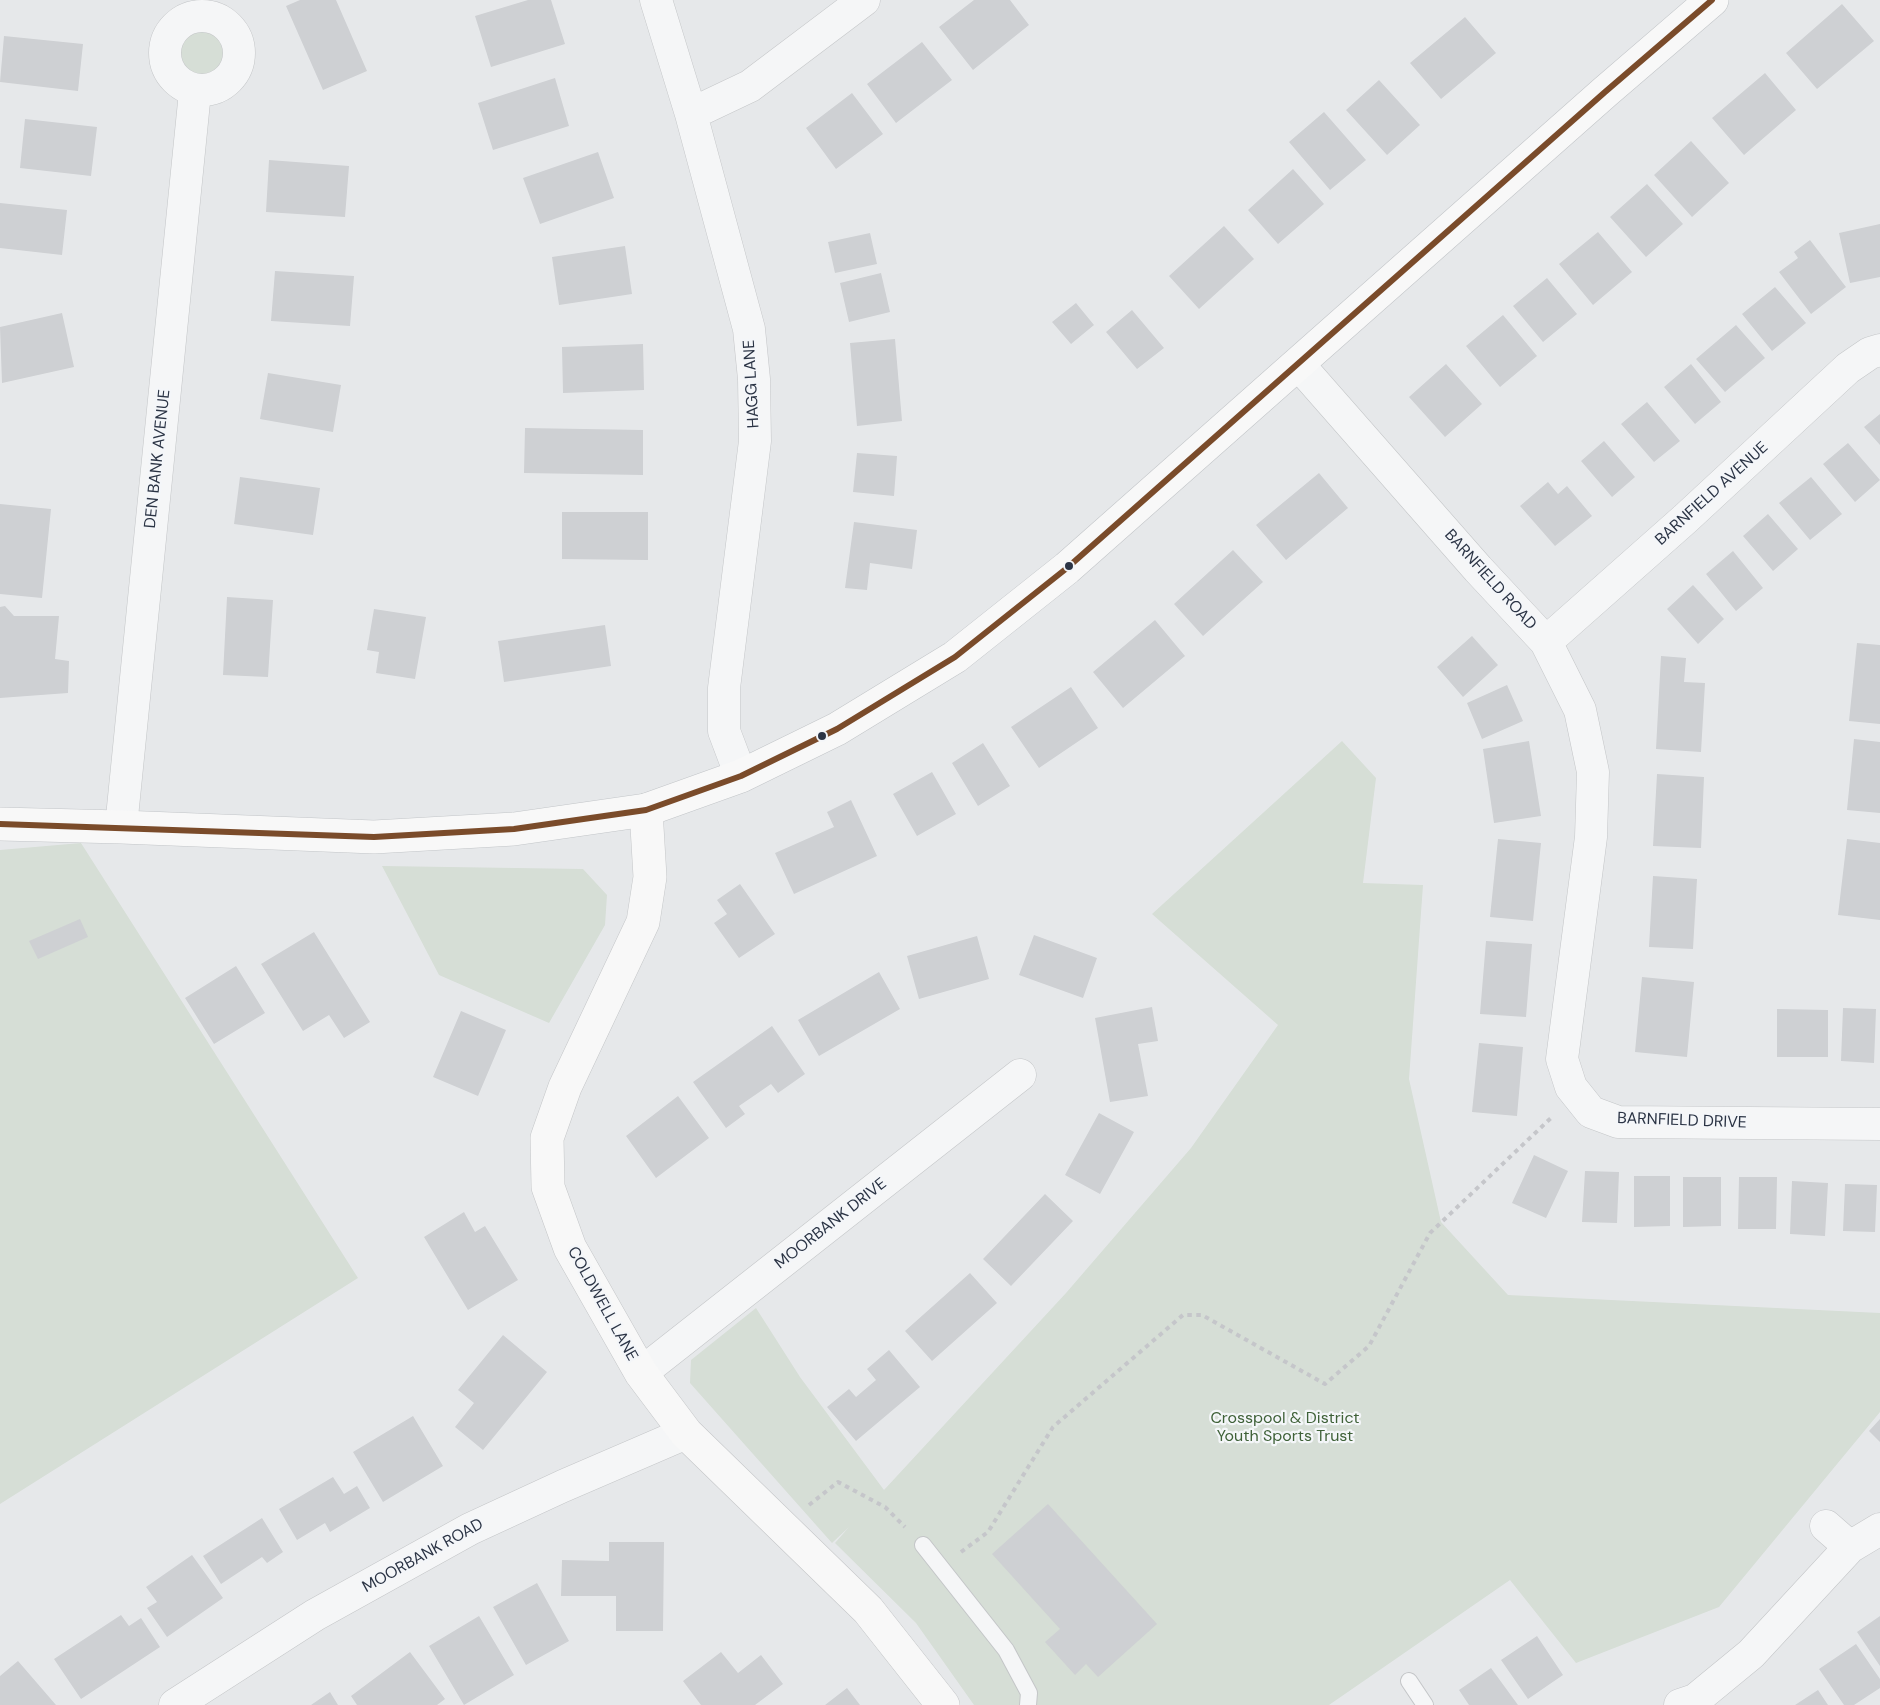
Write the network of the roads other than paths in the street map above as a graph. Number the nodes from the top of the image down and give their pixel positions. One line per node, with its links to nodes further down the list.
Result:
1 (656, 0): 5 (street, HAGG LANE)
2 (864, 0): 5 (street)
3 (1712, 0): 7 (main road)
4 (195, 92): 12 (street, DEN BANK AVENUE)
5 (691, 114): 9 (street, HAGG LANE)
6 (1880, 350): 8 (street, BARNFIELD AVENUE)
7 (1299, 365): 8 (street, BARNFIELD ROAD); 9 (main road)
8 (1546, 642): 13 (street, BARNFIELD ROAD)
9 (741, 776): 10 (main road)
10 (646, 810): 12 (main road); 16 (main road, COLDWELL LANE)
11 (0, 824): 12 (main road)
12 (121, 827)
13 (1591, 837): 15 (street, BARNFIELD DRIVE)
14 (1020, 1075): 16 (street, MOORBANK DRIVE)
15 (1880, 1124)
16 (641, 1373): 17 (main road, COLDWELL LANE)
17 (686, 1433): 23 (street, MOORBANK ROAD); 24 (main road, COLDWELL LANE)
18 (1826, 1526): 21 (street)
19 (1880, 1529): 21 (street)
20 (923, 1545): 25 (lane)
21 (1850, 1547): 27 (street)
22 (1409, 1681): 26 (lane)
23 (175, 1705)
24 (943, 1705)
25 (1028, 1705)
26 (1425, 1705)
27 (1680, 1705)

